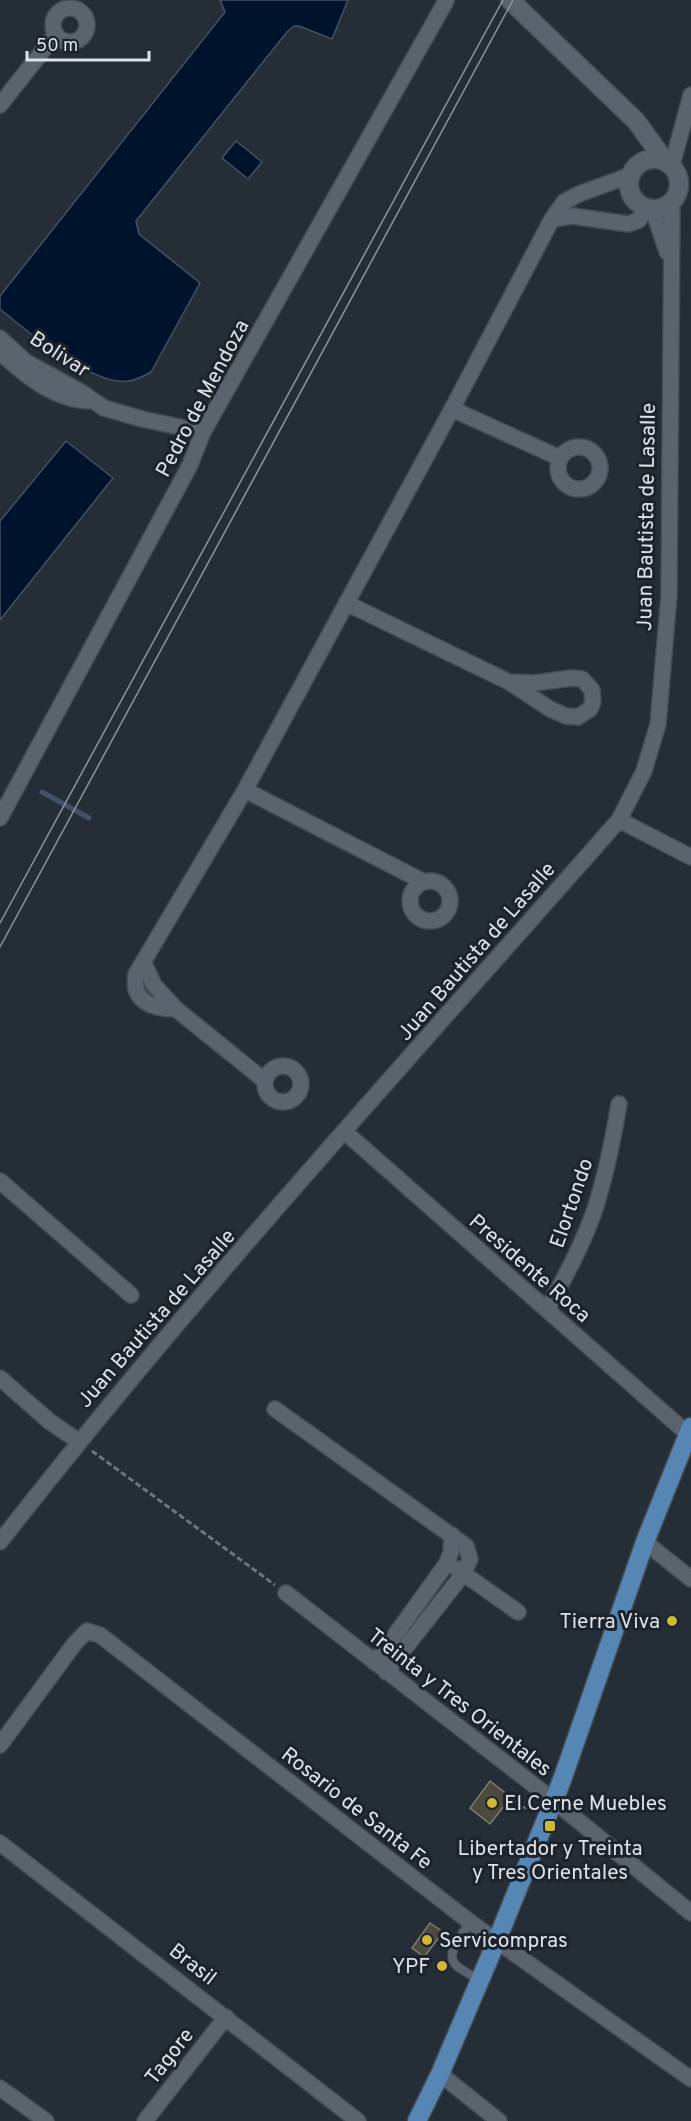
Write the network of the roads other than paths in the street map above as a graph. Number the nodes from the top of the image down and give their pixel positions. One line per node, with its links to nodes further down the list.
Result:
1 (510, 0): 6 (street)
2 (446, 1): 15 (street, Pedro de Mendoza)
3 (56, 34): 5 (street)
4 (691, 95): 8 (street)
5 (0, 105)
6 (636, 121): 7 (street); 8 (street)
7 (636, 169): 8 (street); 10 (street); 11 (street)
8 (677, 172): 9 (street)
9 (672, 203): 10 (street); 12 (street, Juan Bautista de Lasalle)
10 (649, 209): 11 (street); 12 (street, Juan Bautista de Lasalle)
11 (552, 219): 14 (street)
12 (670, 264): 21 (street, Juan Bautista de Lasalle)
13 (1, 345): 15 (street, Bolivar)
14 (452, 409): 16 (street); 17 (street)
15 (203, 432): 20 (street, Pedro de Mendoza)
16 (560, 458)
17 (346, 603): 18 (street); 19 (street)
18 (509, 682): 18 (street)
19 (245, 790): 23 (street); 24 (street)
20 (0, 818)
21 (619, 820): 22 (street); 26 (street, Juan Bautista de Lasalle)
22 (691, 857)
23 (424, 882)
24 (265, 1081)
25 (619, 1104): 29 (street, Elortondo)
26 (345, 1132): 29 (street, Presidente Roca); 33 (street, Juan Bautista de Lasalle)
27 (0, 1181): 28 (street)
28 (131, 1295)
29 (547, 1310): 32 (street, Presidente Roca)
30 (0, 1378): 33 (street)
31 (274, 1409): 34 (street)
32 (690, 1431): 36 (main road)
33 (78, 1441): 35 (street, Juan Bautista de Lasalle)
34 (452, 1535): 37 (street); 38 (street)
35 (0, 1542)
36 (645, 1542): 39 (street); 46 (main road)
37 (447, 1563): 38 (street); 41 (street)
38 (464, 1574): 42 (street); 43 (street)
39 (691, 1579)
40 (286, 1593): 44 (street, Treinta y Tres Orientales)
41 (422, 1598): 42 (street); 44 (street)
42 (436, 1610): 44 (street)
43 (518, 1612)
44 (381, 1667): 46 (street, Treinta y Tres Orientales)
45 (0, 1745): 49 (street, Rosario de Santa Fe)
46 (553, 1800): 48 (street, Treinta y Tres Orientales); 50 (main road)
47 (0, 1843): 52 (street, Brasil)
48 (691, 1913)
49 (470, 1922): 50 (street, Rosario de Santa Fe); 51 (lane)
50 (497, 1940): 51 (main road); 54 (street, Rosario de Santa Fe)
51 (479, 1980): 53 (main road)
52 (226, 2017): 57 (street, Tagore); 58 (street, Brasil)
53 (440, 2074): 59 (main road); 60 (street)
54 (691, 2079)
55 (0, 2088): 56 (street)
56 (46, 2121)
57 (145, 2121)
58 (358, 2121)
59 (417, 2121)
60 (499, 2121)

